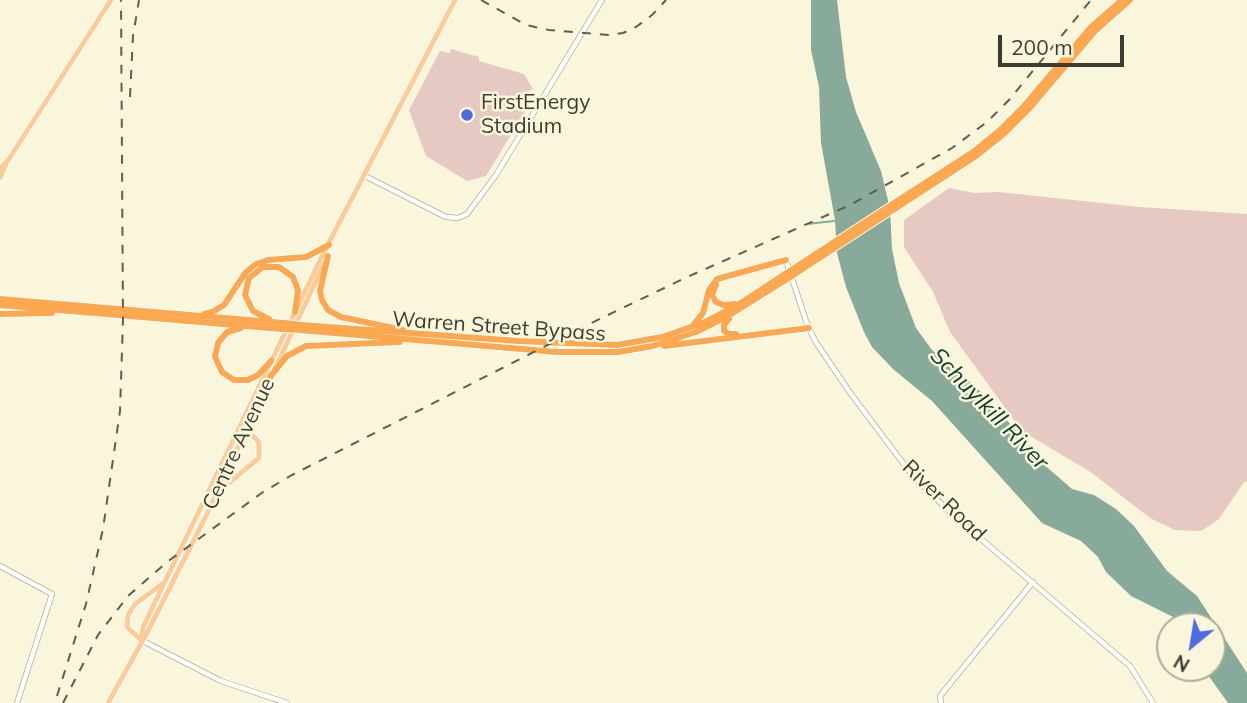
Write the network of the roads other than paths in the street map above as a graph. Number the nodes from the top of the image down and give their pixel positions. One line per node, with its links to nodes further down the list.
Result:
1 (111, 0): 6 (main road)
2 (455, 0): 8 (main road, Centre Avenue)
3 (602, 0): 8 (street)
4 (1122, 0): 10 (highway, Warren Street Bypass)
5 (1130, 0): 10 (highway, Warren Street Bypass)
6 (6, 164): 7 (main road); 9 (main road)
7 (0, 169)
8 (365, 176): 11 (main road, Centre Avenue)
9 (0, 178)
10 (909, 197): 14 (highway, Warren Street Bypass, bridge)
11 (329, 245): 12 (main road, Centre Avenue); 19 (main road, Centre Avenue); 22 (highway)
12 (328, 256): 27 (highway); 31 (main road, Centre Avenue)
13 (786, 260): 16 (highway); 25 (street, River Road); 26 (highway)
14 (783, 279): 16 (highway, Warren Street Bypass); 18 (highway, Warren Street Bypass)
15 (0, 299): 22 (highway, Warren Street Bypass)
16 (745, 300): 26 (highway, Warren Street Bypass)
17 (0, 305): 20 (highway, Warren Street Bypass)
18 (738, 310): 25 (highway); 29 (highway, Warren Street Bypass)
19 (295, 312): 24 (highway); 30 (main road, Centre Avenue)
20 (93, 313): 21 (highway); 23 (highway, Warren Street Bypass)
21 (0, 314)
22 (195, 316): 24 (highway, Warren Street Bypass)
23 (253, 326): 24 (highway, Warren Street Bypass); 30 (highway)
24 (283, 326): 27 (highway, Warren Street Bypass, bridge)
25 (809, 328): 29 (highway); 36 (street, River Road)
26 (683, 330): 28 (highway, Warren Street Bypass)
27 (417, 337): 28 (highway, Warren Street Bypass); 31 (highway)
28 (453, 340): 29 (highway, Warren Street Bypass)
29 (641, 348)
30 (271, 361): 32 (main road, Centre Avenue)
31 (270, 377): 32 (main road, Centre Avenue)
32 (242, 431): 33 (main road, Centre Avenue); 33 (main road); 35 (main road, Centre Avenue)
33 (215, 496): 37 (main road, Centre Avenue)
34 (0, 566): 38 (street)
35 (168, 576): 37 (main road, Centre Avenue); 37 (main road)
36 (1033, 582): 41 (street); 42 (street, River Road)
37 (141, 640): 39 (main road, Centre Avenue); 40 (street)
38 (17, 703)
39 (108, 703)
40 (287, 703)
41 (941, 703)
42 (1153, 703)

